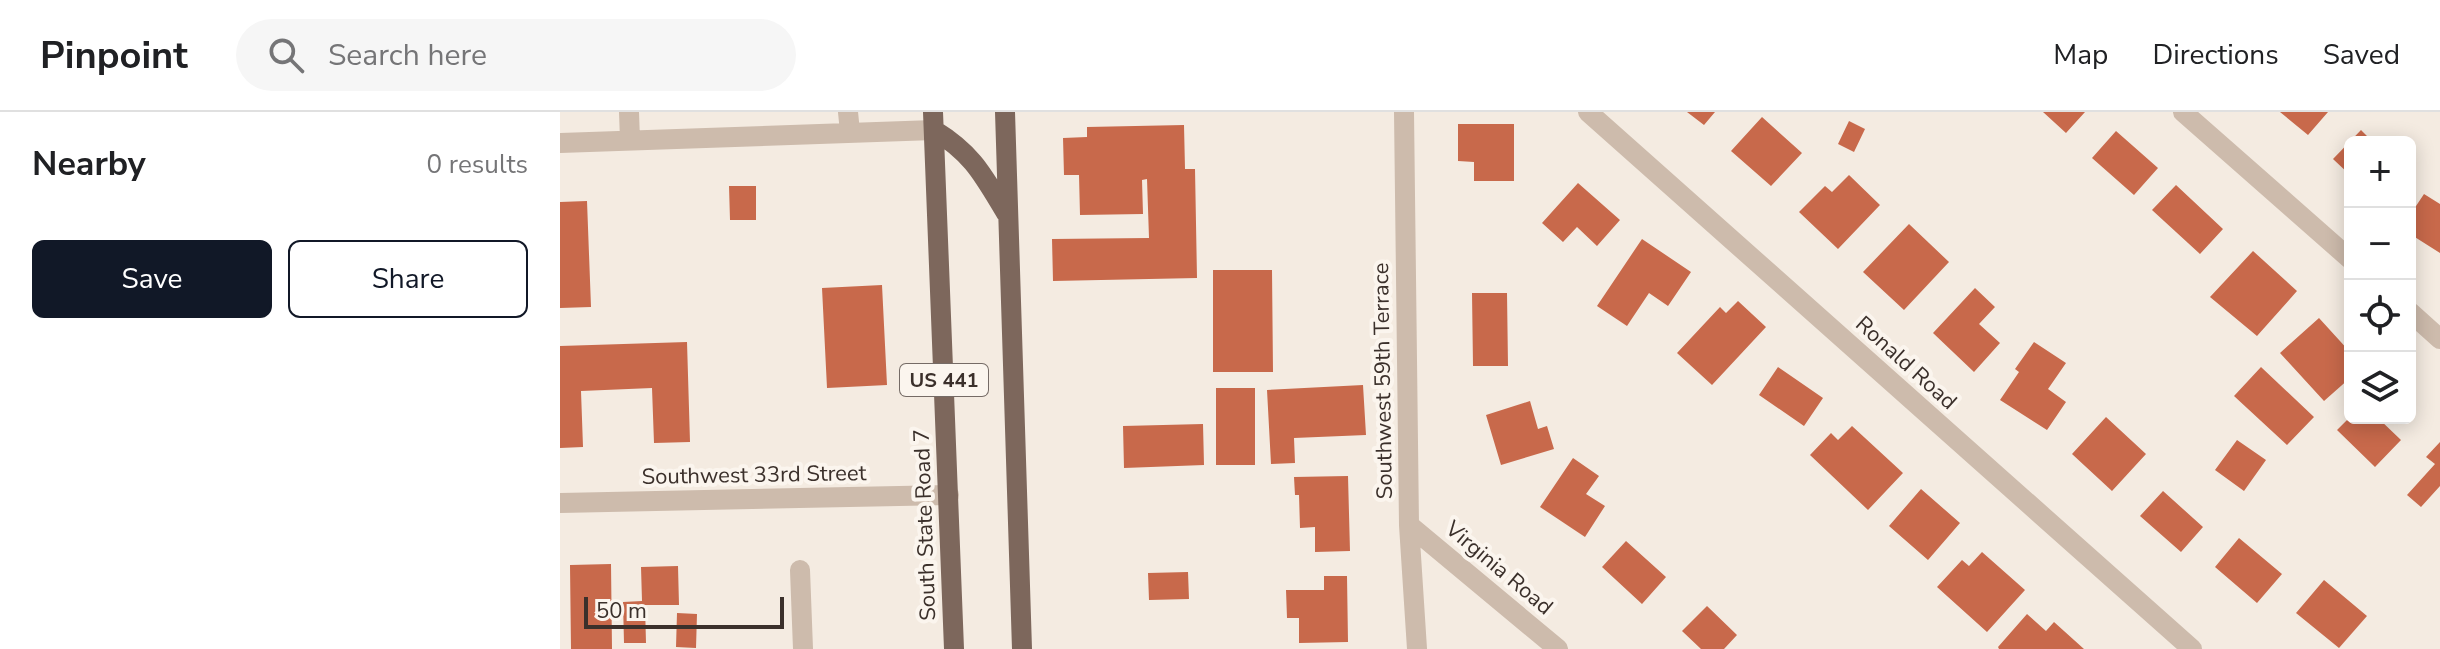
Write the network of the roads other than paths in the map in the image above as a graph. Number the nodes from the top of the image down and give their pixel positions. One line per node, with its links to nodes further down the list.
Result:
1 (629, 112): 8 (street)
2 (1005, 112): 10 (main road, US 441)
3 (1404, 112): 16 (street, Southwest 59th Terrace)
4 (1588, 112): 23 (street, Ronald Road)
5 (2183, 112): 11 (street)
6 (934, 121): 7 (street); 10 (main road); 14 (main road, South State Road 7 / US 441)
7 (849, 122): 8 (street)
8 (630, 140): 9 (street)
9 (560, 143)
10 (1008, 216): 20 (main road, US 441)
11 (2344, 254)
12 (2416, 317): 13 (street)
13 (2440, 339)
14 (949, 495): 15 (street, Southwest 33rd Street); 19 (main road, South State Road 7 / US 441)
15 (560, 503)
16 (1409, 525): 21 (street, Southwest 59th Terrace); 22 (street, Virginia Road)
17 (800, 570): 18 (street)
18 (803, 649)
19 (954, 649)
20 (1022, 649)
21 (1417, 649)
22 (1558, 649)
23 (2192, 649)

